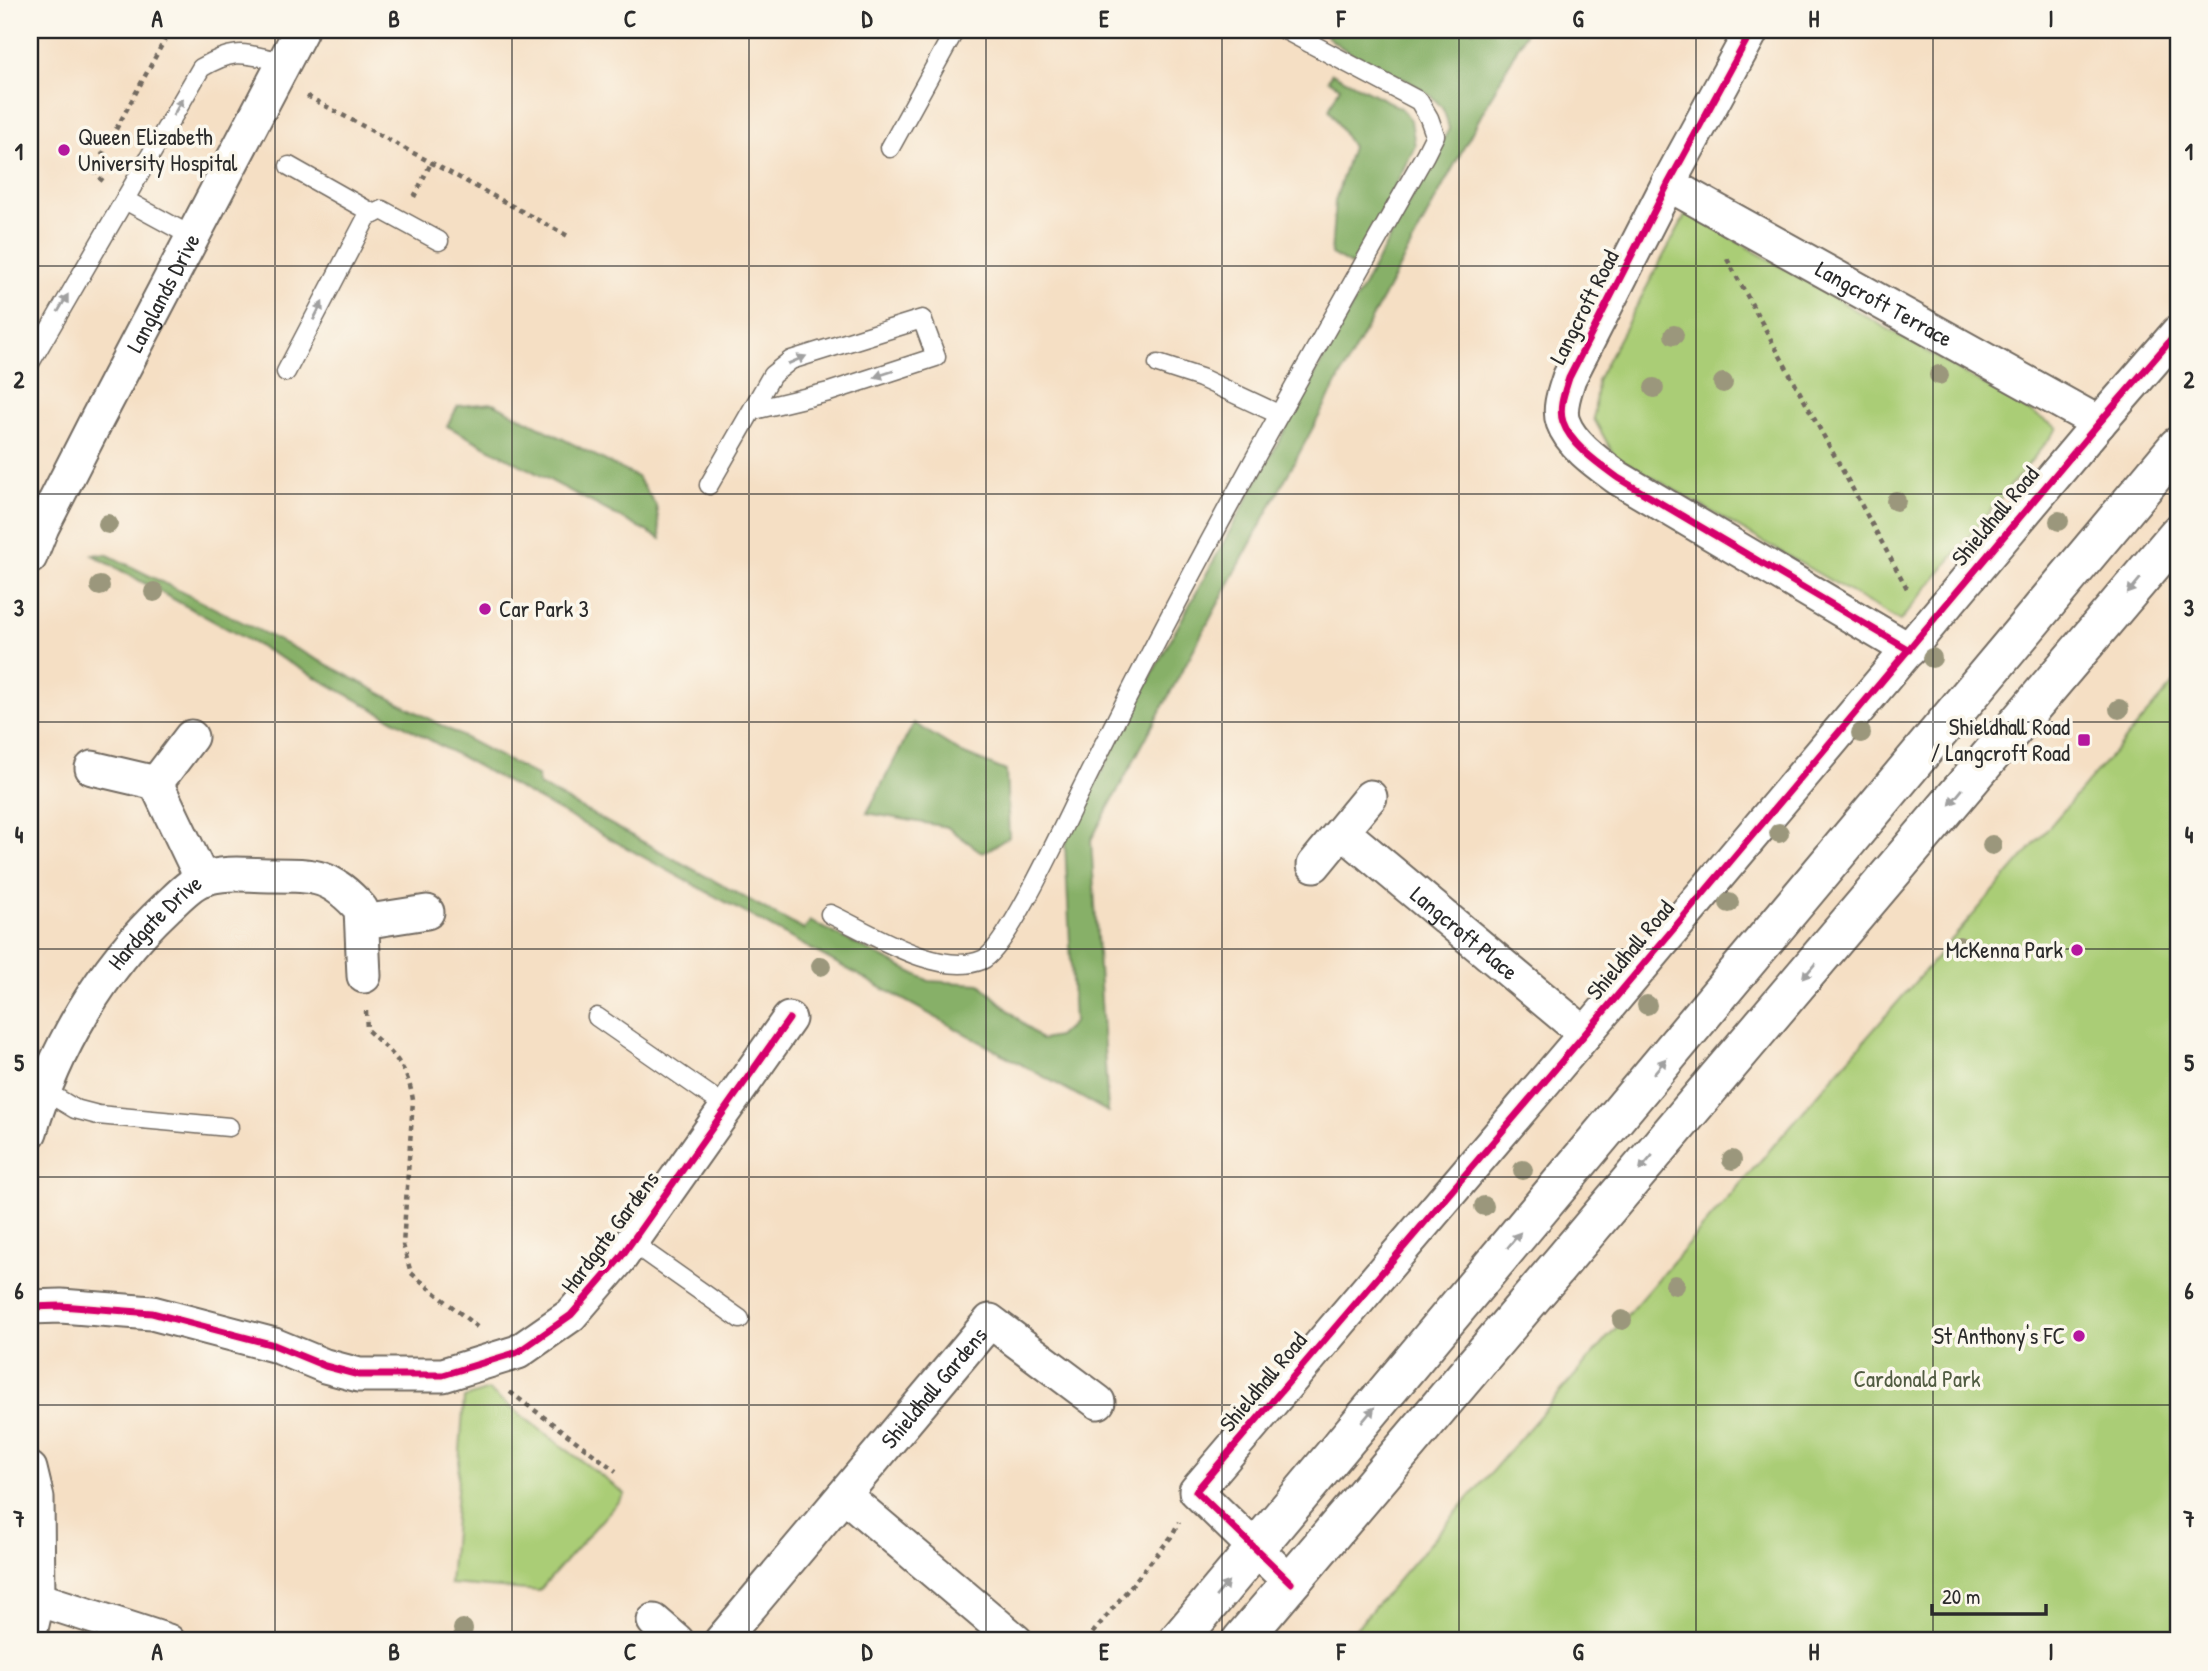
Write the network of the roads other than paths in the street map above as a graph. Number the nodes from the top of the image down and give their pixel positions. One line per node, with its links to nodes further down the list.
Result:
1 (300, 30): 5 (street, Langlands Drive)
2 (955, 30): 6 (lane)
3 (1285, 30): 18 (lane)
4 (1752, 30): 8 (street, Langcroft Road)
5 (280, 71): 9 (lane, one-way to 5); 11 (street, Langlands Drive)
6 (890, 148)
7 (289, 166): 10 (lane)
8 (1668, 184): 19 (street, Langcroft Terrace); 24 (street, Langcroft Road)
9 (125, 200): 11 (lane); 14 (lane, one-way to 9)
10 (374, 214): 12 (lane); 16 (lane, one-way to 10)
11 (193, 237): 23 (street, Langlands Drive)
12 (439, 241)
13 (2178, 332): 19 (street, Shieldhall Road)
14 (30, 363)
15 (1158, 363): 18 (lane)
16 (286, 372)
17 (754, 410): 17 (lane, one-way to 17); 21 (lane)
18 (1278, 414): 33 (lane)
19 (2099, 423): 24 (street, Shieldhall Road)
20 (2178, 446): 49 (main road, one-way to 20)
21 (709, 485)
22 (2178, 534): 50 (main road, one-way to 50)
23 (30, 557)
24 (1918, 638): 38 (street, Shieldhall Road)
25 (191, 737): 27 (street)
26 (92, 768): 27 (street)
27 (156, 783): 31 (street)
28 (1370, 797): 29 (street)
29 (1343, 832): 30 (street); 38 (street, Langcroft Place)
30 (1314, 866)
31 (202, 879): 34 (street, Hardgate Drive); 39 (street, Hardgate Drive)
32 (427, 912): 34 (street)
33 (830, 914)
34 (363, 922): 35 (street, Hardgate Drive)
35 (364, 976)
36 (597, 1017): 40 (lane)
37 (789, 1019): 40 (street, Hardgate Gardens)
38 (1585, 1034): 49 (street, Shieldhall Road)
39 (44, 1091): 41 (lane); 42 (street, Hardgate Drive)
40 (725, 1106): 43 (street, Hardgate Gardens)
41 (229, 1127)
42 (30, 1132)
43 (631, 1242): 44 (street, Hardgate Gardens); 45 (lane)
44 (30, 1307)
45 (740, 1319)
46 (1098, 1402): 48 (street, Shieldhall Gardens)
47 (30, 1469): 51 (street)
48 (844, 1495): 54 (street, Shieldhall Gardens); 55 (street)
49 (1256, 1550): 50 (street); 56 (main road, one-way to 49)
50 (1291, 1583): 57 (main road)
51 (38, 1599): 52 (street); 53 (street)
52 (30, 1633)
53 (168, 1641)
54 (721, 1641)
55 (1016, 1641)
56 (1178, 1641)
57 (1241, 1641)

